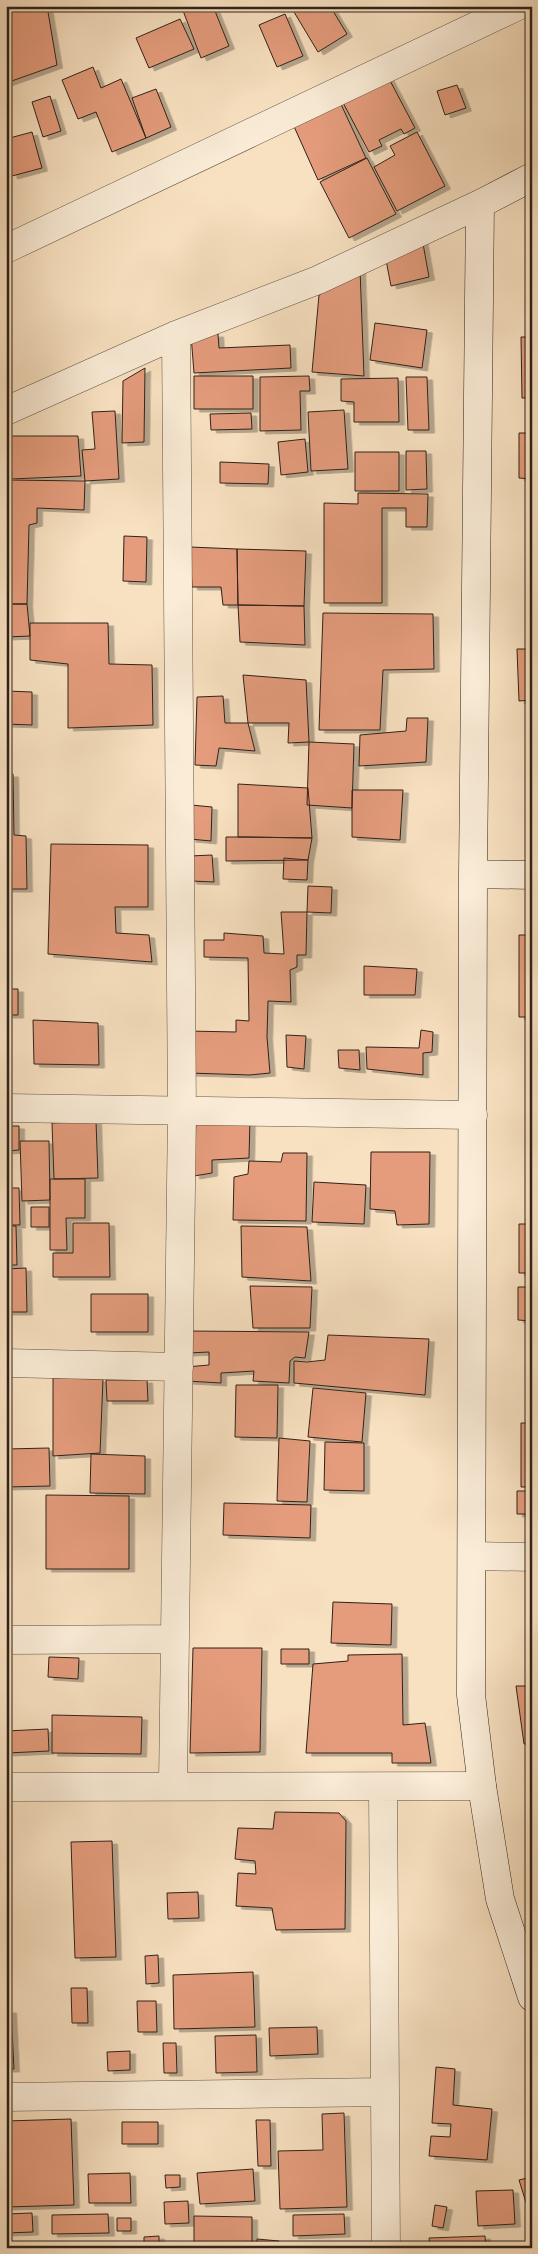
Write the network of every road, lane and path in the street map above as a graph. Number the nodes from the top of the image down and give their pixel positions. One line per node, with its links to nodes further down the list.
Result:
1 (518, 6): 4 (street)
2 (532, 177): 3 (street)
3 (480, 204): 5 (street); 7 (street)
4 (6, 249)
5 (176, 335): 6 (street); 10 (street)
6 (6, 410)
7 (473, 874): 8 (street); 11 (street)
8 (532, 875)
9 (6, 1108): 10 (street)
10 (182, 1112): 11 (street); 13 (street)
11 (473, 1116): 14 (street)
12 (6, 1363): 13 (street)
13 (179, 1367): 17 (street)
14 (472, 1556): 15 (street); 19 (street)
15 (532, 1557)
16 (6, 1640): 17 (street)
17 (174, 1640): 18 (street)
18 (172, 1786): 20 (street); 21 (street)
19 (482, 1786): 21 (street); 22 (street)
20 (6, 1787)
21 (383, 1787): 23 (street)
22 (532, 1997)
23 (385, 2092): 24 (street); 25 (street)
24 (6, 2097)
25 (386, 2248)

